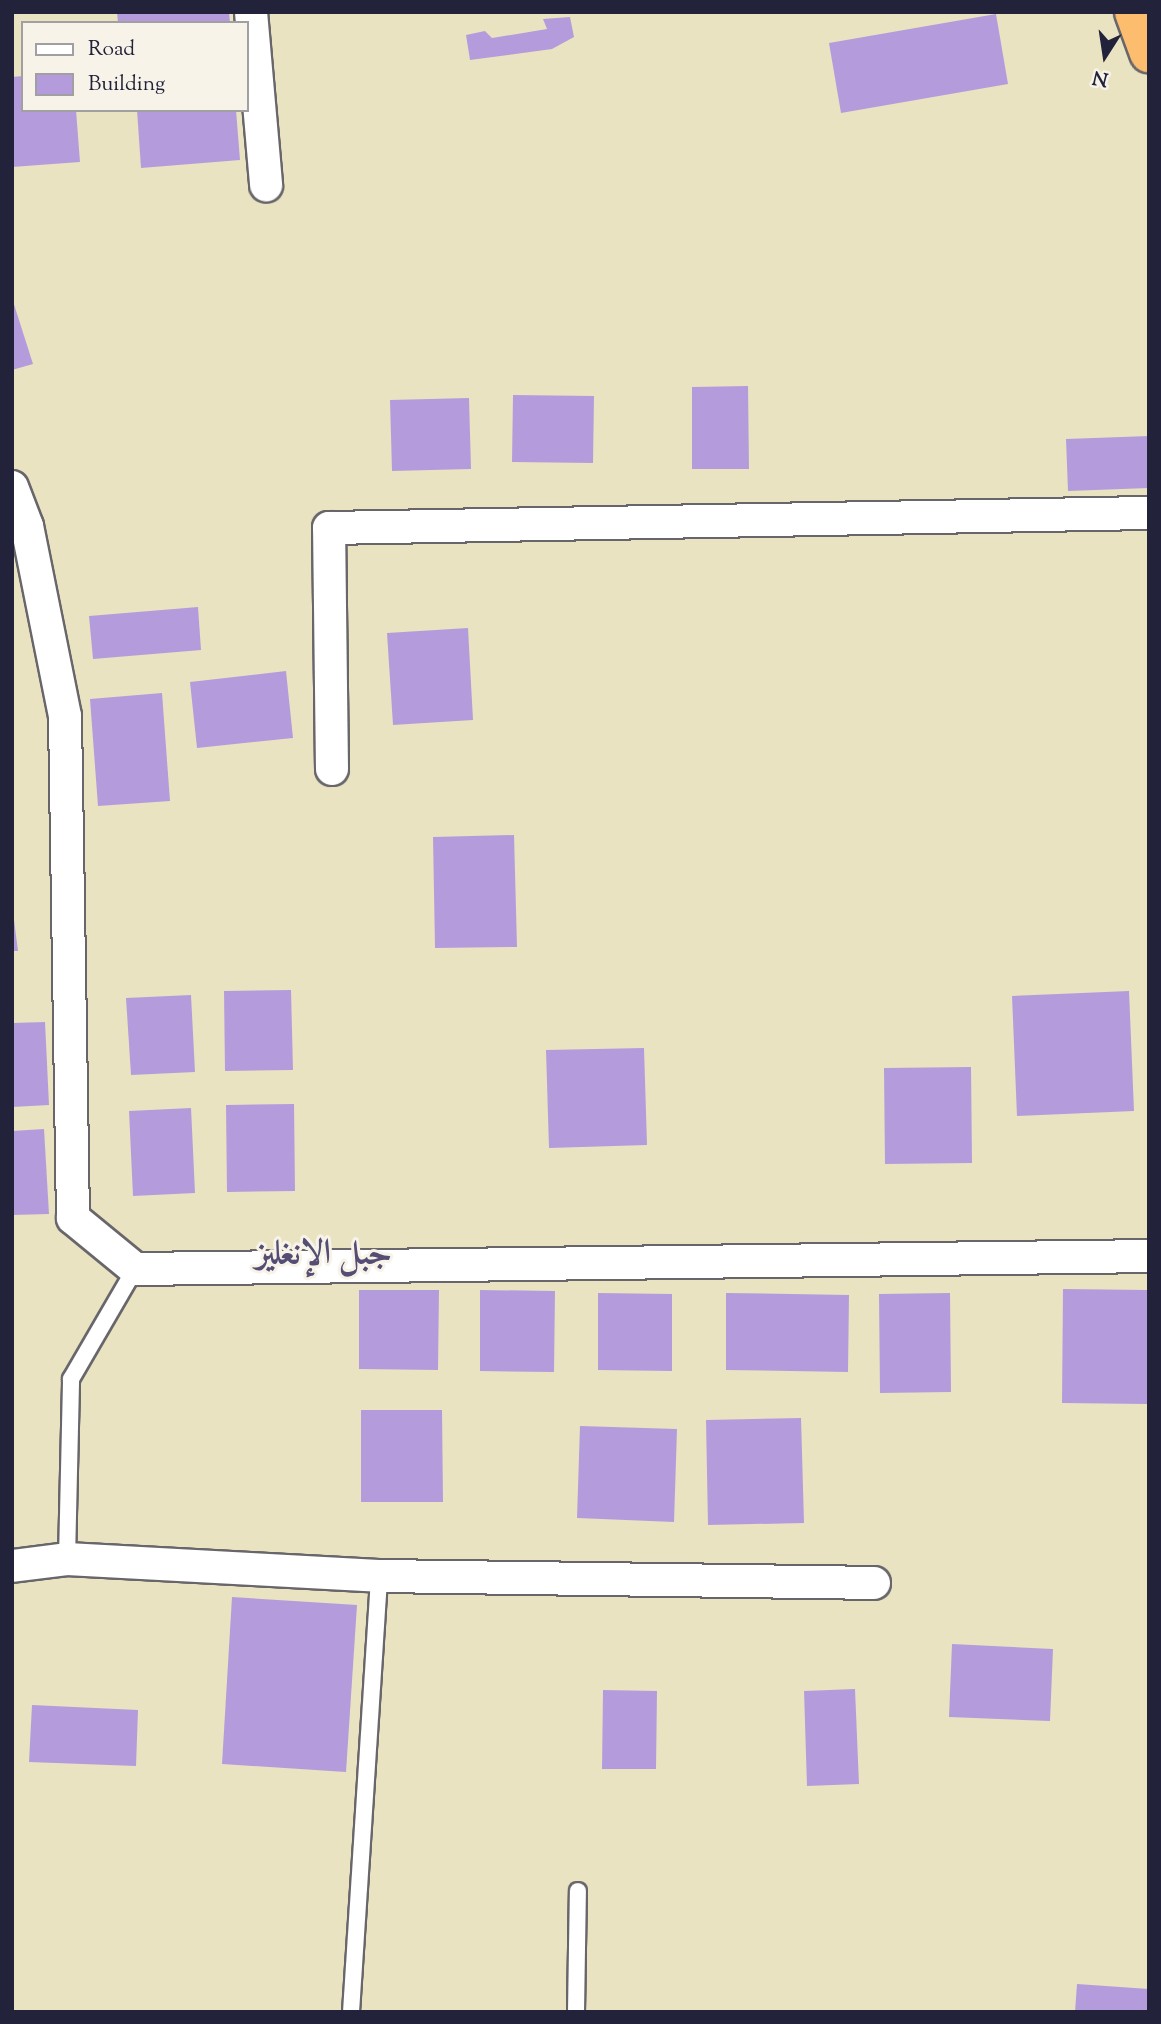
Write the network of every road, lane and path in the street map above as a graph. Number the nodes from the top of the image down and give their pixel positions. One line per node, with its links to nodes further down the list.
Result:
1 (251, 12): 4 (street)
2 (1134, 12): 3 (highway)
3 (1149, 53)
4 (266, 185)
5 (12, 487): 9 (street)
6 (1149, 513): 7 (street)
7 (332, 769)
8 (1149, 1256): 9 (street)
9 (135, 1269): 10 (lane)
10 (67, 1559): 11 (street); 12 (street)
11 (12, 1566)
12 (379, 1576): 13 (street); 15 (lane)
13 (874, 1583)
14 (578, 1891): 16 (lane)
15 (351, 2012)
16 (576, 2012)

